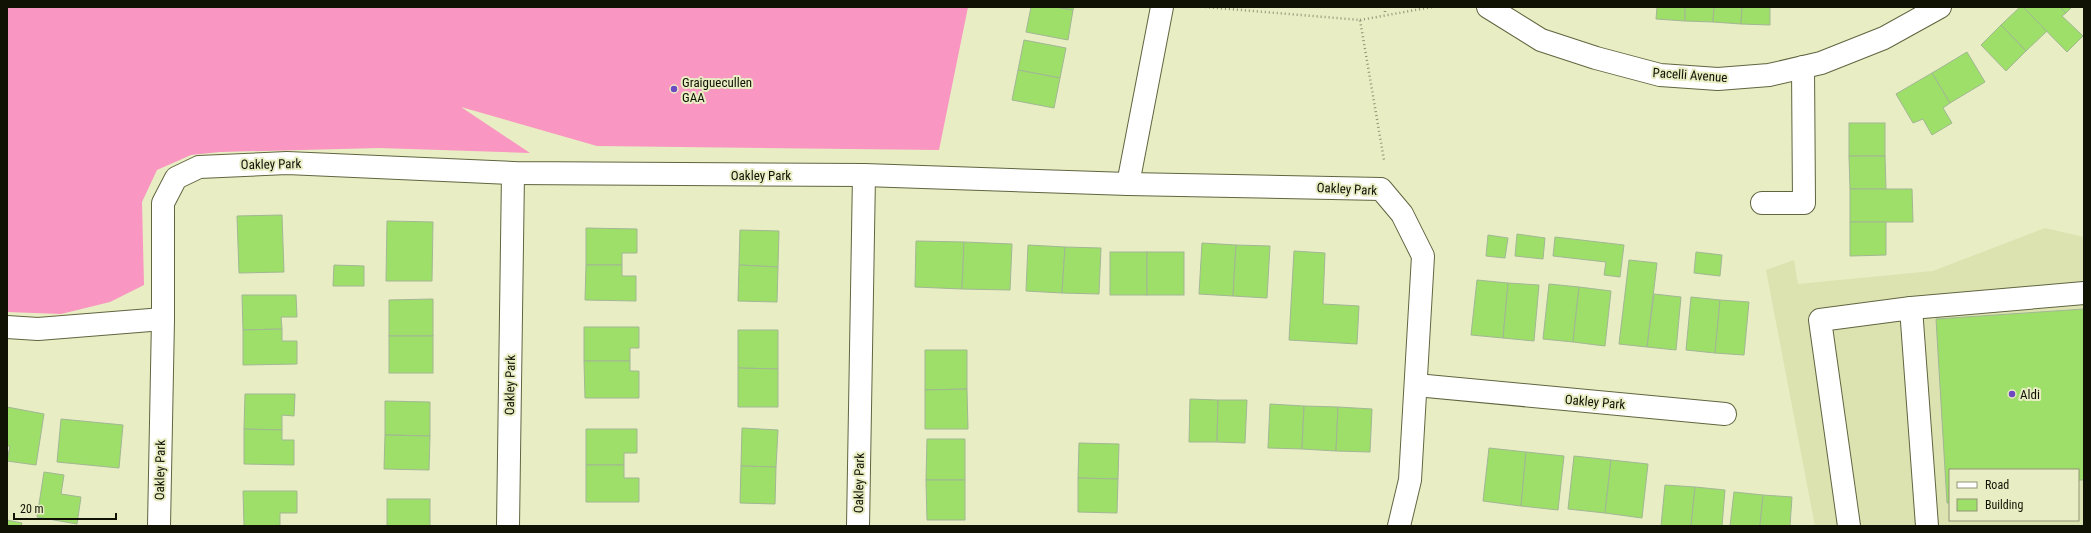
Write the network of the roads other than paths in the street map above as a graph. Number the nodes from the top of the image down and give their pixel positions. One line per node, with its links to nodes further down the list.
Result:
1 (1162, 7): 7 (street)
2 (1488, 7): 4 (street, Pacelli Avenue)
3 (1940, 7): 4 (street, Pacelli Avenue)
4 (1803, 67): 8 (street)
5 (513, 173): 6 (street, Oakley Park); 11 (street, Oakley Park); 16 (street, Oakley Park)
6 (864, 175): 7 (street, Oakley Park); 17 (street, Oakley Park)
7 (1128, 184): 13 (street, Oakley Park)
8 (1762, 203)
9 (2084, 293): 10 (street)
10 (1912, 308): 19 (street); 20 (street)
11 (163, 319): 12 (street); 15 (street, Oakley Park)
12 (7, 327)
13 (1416, 385): 14 (street, Oakley Park); 18 (street, Oakley Park)
14 (1726, 414)
15 (159, 526)
16 (508, 526)
17 (858, 526)
18 (1399, 526)
19 (1849, 526)
20 (1927, 526)

